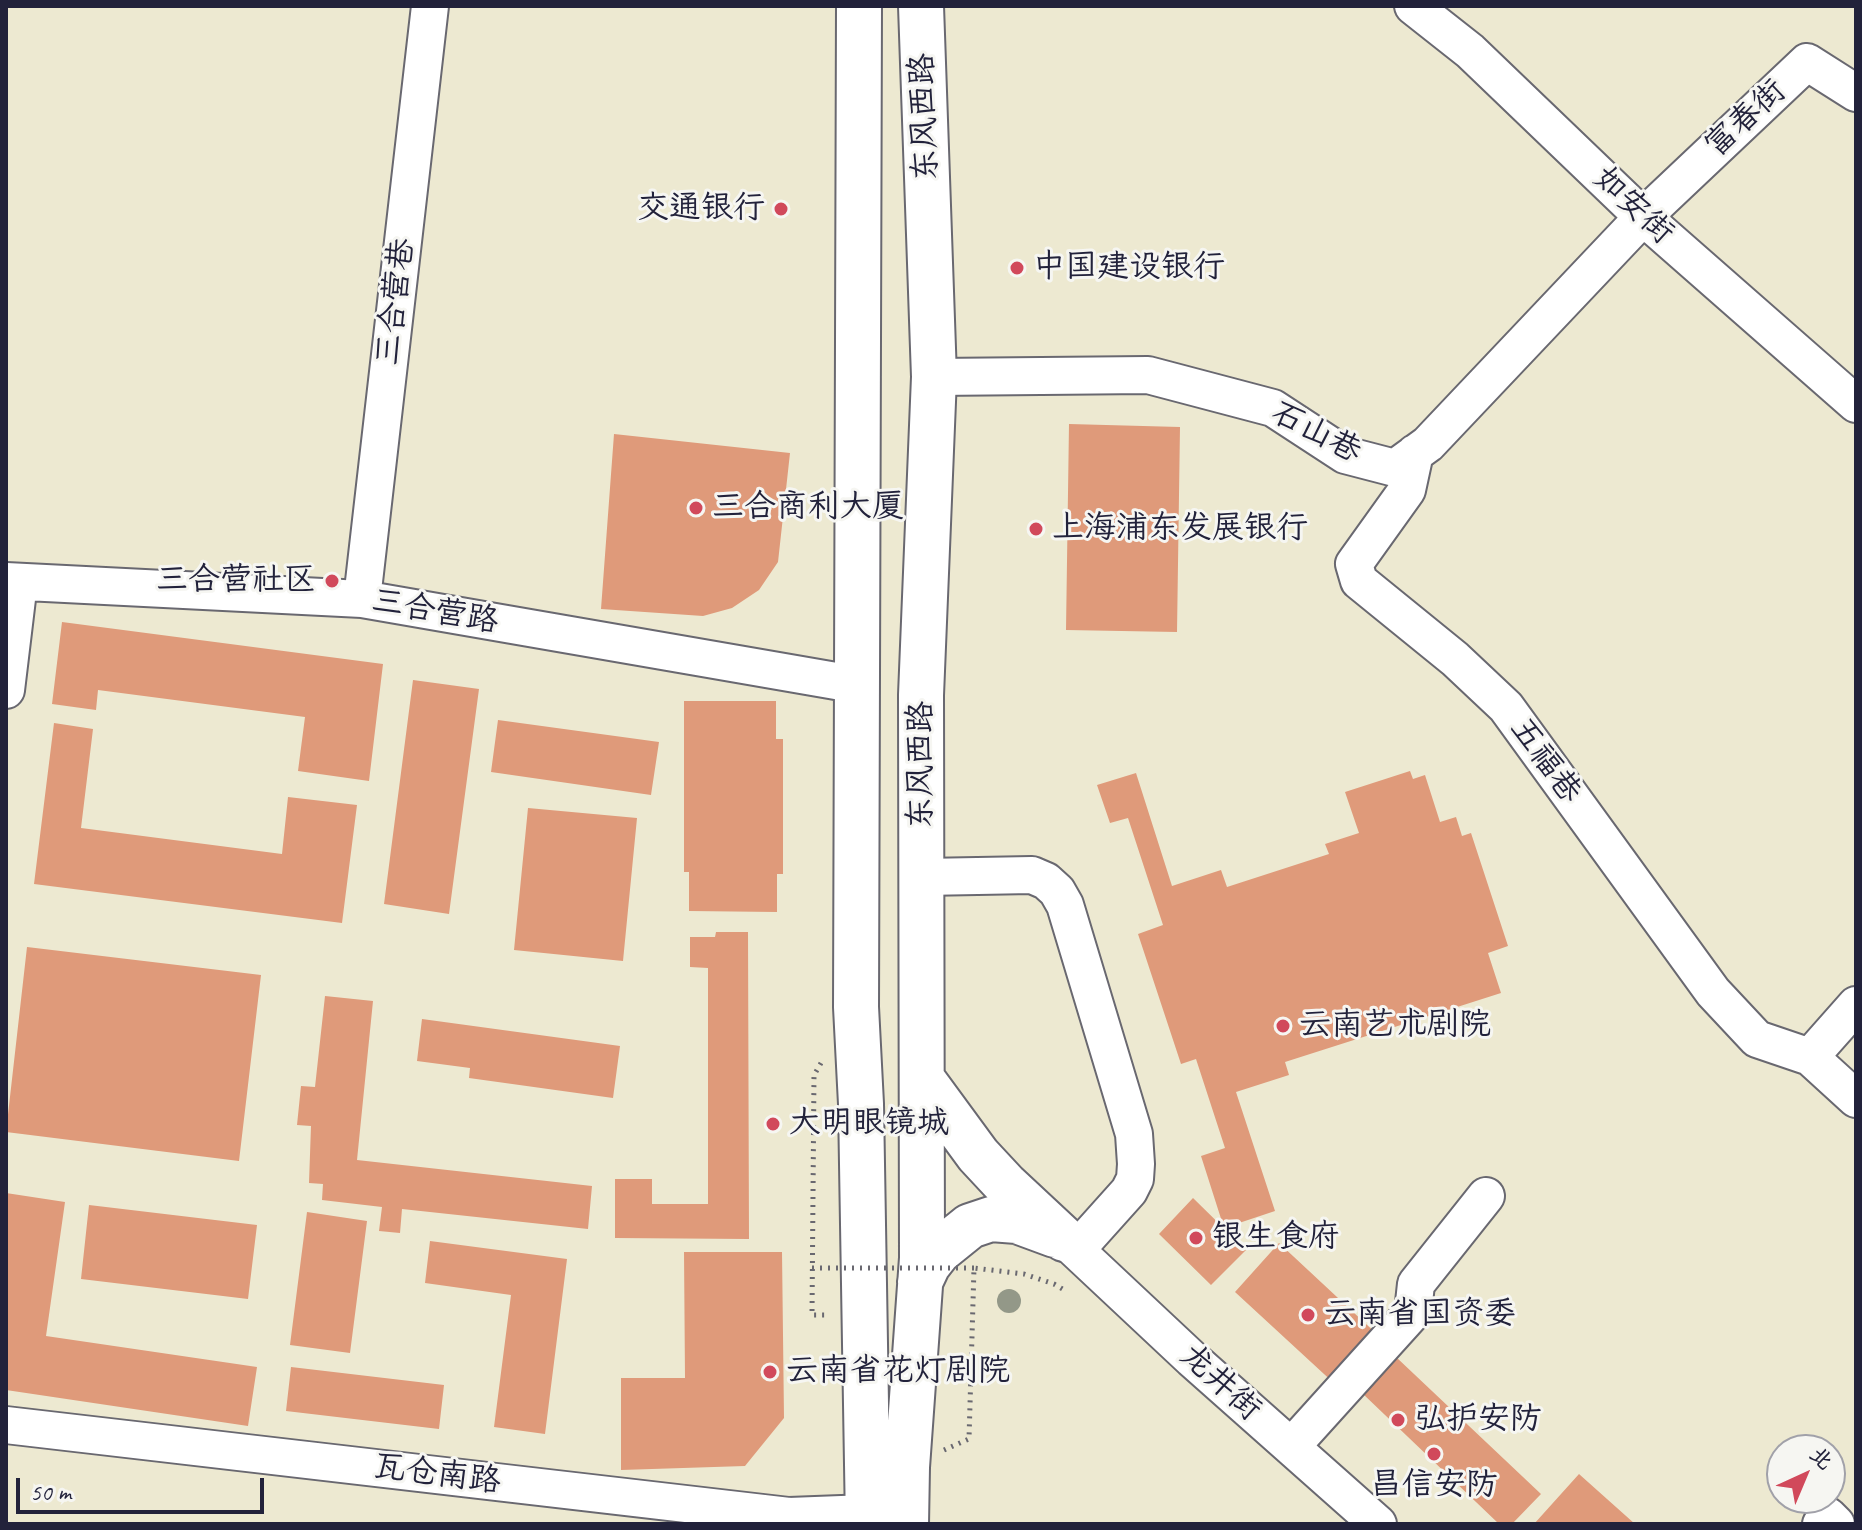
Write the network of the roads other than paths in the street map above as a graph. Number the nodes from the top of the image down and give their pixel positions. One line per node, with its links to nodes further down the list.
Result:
1 (430, 6): 11 (street, 三合营巷)
2 (859, 6): 12 (main road, 东风西路)
3 (921, 6): 7 (main road, 东风西路)
4 (1433, 12): 6 (street, 如安街)
5 (1856, 93): 6 (street, 富春街)
6 (1643, 217): 8 (street, 如安街); 9 (street, 石山巷)
7 (934, 377): 9 (street, 石山巷); 14 (main road, 东风西路)
8 (1856, 404)
9 (1415, 453): 16 (street, 五福巷)
10 (12, 581): 11 (street, 三合营路); 13 (street)
11 (362, 599): 12 (street, 三合营路)
12 (859, 685): 24 (main road, 东风西路)
13 (6, 690)
14 (923, 877): 17 (main road, 东风西路); 20 (street)
15 (1856, 1005): 16 (street)
16 (1810, 1057): 18 (street)
17 (923, 1080): 20 (main road); 21 (main road, 东风西路)
18 (1856, 1099)
19 (1486, 1196): 23 (street)
20 (1071, 1244): 21 (main road); 23 (street, 龙井街)
21 (920, 1282): 24 (main road, 东风西路)
22 (6, 1425): 24 (street, 瓦仓南路)
23 (1291, 1447): 25 (street, 龙井街)
24 (881, 1520)
25 (1378, 1524)
26 (1821, 1524): 27 (street)
27 (1836, 1524)

